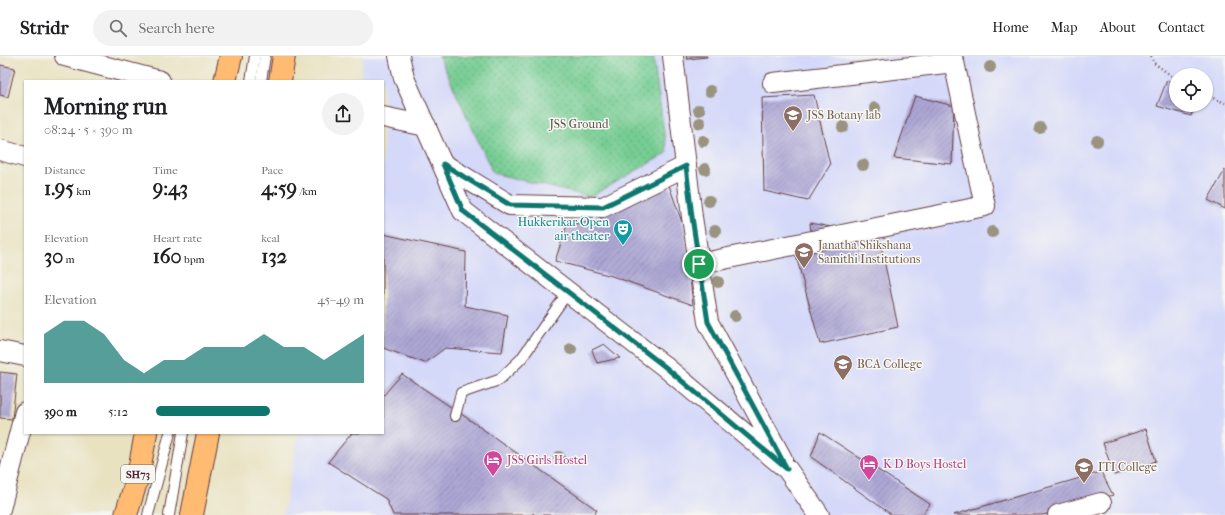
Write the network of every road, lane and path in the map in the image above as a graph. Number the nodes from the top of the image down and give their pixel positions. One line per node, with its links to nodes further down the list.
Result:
1 (65, 56): 9 (street)
2 (231, 56): 12 (main road)
3 (255, 56): 13 (lane)
4 (265, 56): 14 (lane)
5 (284, 56): 15 (main road)
6 (399, 56): 20 (street)
7 (673, 56): 24 (street)
8 (1151, 56): 10 (path)
9 (131, 65): 11 (street)
10 (1169, 74)
11 (158, 80)
12 (224, 80)
13 (251, 80)
14 (261, 80)
15 (280, 80)
16 (773, 83): 25 (street)
17 (1213, 98): 18 (path)
18 (1225, 103)
19 (384, 117): 20 (street)
20 (426, 126): 23 (street)
21 (0, 150): 22 (street)
22 (24, 157)
23 (443, 164): 24 (street); 26 (street)
24 (686, 166): 25 (street)
25 (699, 264): 35 (street)
26 (568, 292): 30 (lane); 35 (street)
27 (0, 351): 28 (street)
28 (24, 356)
29 (24, 416): 37 (street)
30 (455, 416)
31 (146, 434): 38 (main road, SH73)
32 (170, 434): 39 (lane)
33 (183, 434): 40 (lane)
34 (208, 434): 41 (main road)
35 (787, 469): 42 (street)
36 (1101, 503): 43 (street)
37 (0, 510)
38 (126, 515)
39 (148, 515)
40 (169, 515)
41 (192, 515)
42 (819, 515)
43 (1058, 515)

